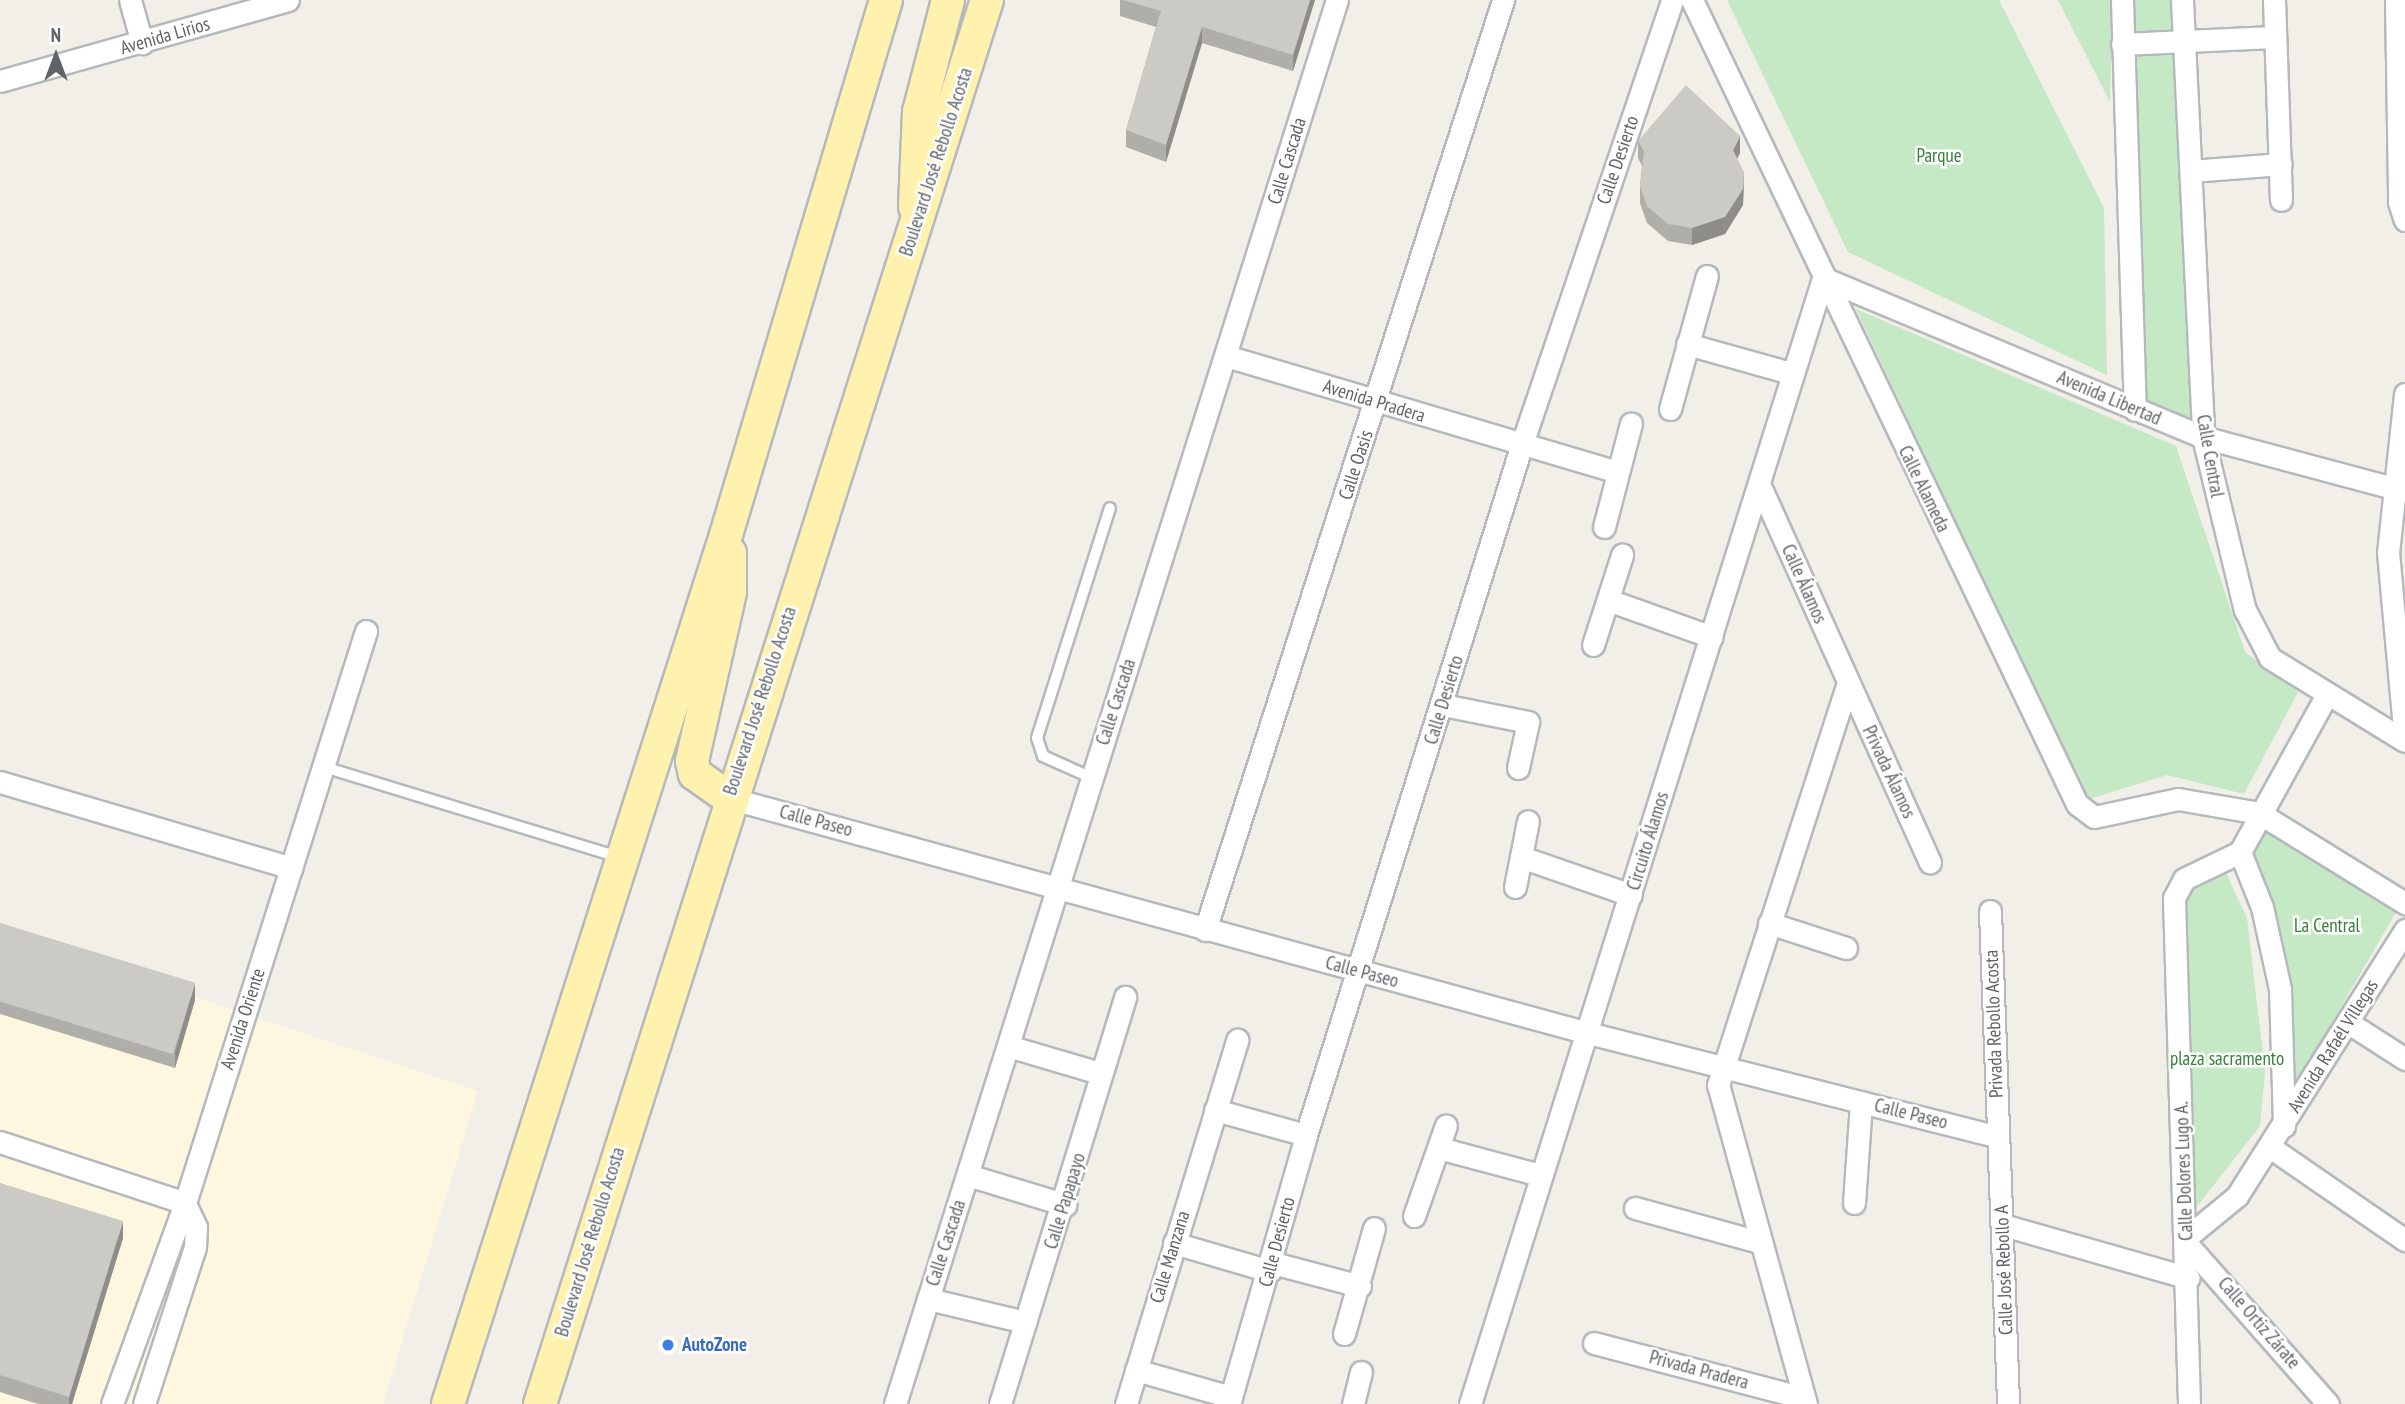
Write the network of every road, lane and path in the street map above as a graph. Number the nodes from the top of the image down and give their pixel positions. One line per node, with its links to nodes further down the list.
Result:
1 (130, 0): 16 (street)
2 (288, 0): 16 (street, Avenida Lirios)
3 (886, 0): 42 (main road)
4 (948, 0): 24 (main road)
5 (987, 0): 24 (main road, Boulevard José Rebollo Acosta)
6 (1337, 0): 28 (street, Calle Cascada)
7 (1503, 0): 31 (street, Calle Oasis)
8 (1672, 0): 36 (street, Calle Desierto)
9 (1692, 0): 26 (street, Calle Alameda)
10 (2122, 0): 17 (street)
11 (2182, 0): 15 (street, Calle Central)
12 (2274, 0): 14 (street)
13 (2396, 0): 18 (street)
14 (2273, 37): 15 (street); 20 (street)
15 (2184, 40): 17 (street); 21 (street, Calle Central)
16 (142, 43): 19 (street, Avenida Lirios)
17 (2122, 44): 33 (street)
18 (2401, 56): 23 (street)
19 (0, 81)
20 (2281, 164): 21 (street); 22 (street)
21 (2191, 171): 35 (street, Calle Central)
22 (2281, 200)
23 (2405, 220)
24 (918, 222): 56 (main road, Boulevard José Rebollo Acosta)
25 (1707, 276): 27 (street)
26 (1823, 278): 29 (street, Circuito Álamos); 33 (street, Avenida Libertad); 57 (street, Calle Alameda)
27 (1687, 344): 29 (street); 32 (street)
28 (1226, 356): 31 (street, Avenida Pradera); 54 (street, Calle Cascada)
29 (1791, 373): 38 (street, Circuito Álamos)
30 (2405, 394): 39 (street)
31 (1376, 402): 36 (street, Avenida Pradera); 70 (street, Calle Oasis)
32 (1670, 409)
33 (2135, 410): 35 (street, Avenida Libertad)
34 (1631, 422): 37 (street)
35 (2203, 437): 39 (street, Avenida Libertad); 49 (street, Calle Central)
36 (1522, 444): 37 (street, Avenida Pradera); 50 (street, Calle Desierto)
37 (1615, 471): 41 (street)
38 (1760, 486): 46 (street, Circuito Álamos); 48 (street, Calle Álamos)
39 (2398, 489): 51 (street)
40 (1110, 508): 54 (lane)
41 (1604, 527)
42 (726, 534): 56 (main road); 60 (main road)
43 (1622, 555): 44 (street)
44 (1608, 600): 46 (street); 47 (street)
45 (366, 631): 52 (street, Avenida Oriente)
46 (1712, 637): 66 (street, Circuito Álamos)
47 (1593, 645)
48 (1848, 683): 62 (street, Privada Álamos); 69 (street)
49 (2326, 696): 51 (street, Calle Central); 57 (street)
50 (1443, 705): 53 (street); 73 (street, Calle Desierto)
51 (2405, 739)
52 (324, 767): 60 (lane); 63 (street, Avenida Oriente)
53 (1518, 768)
54 (1092, 778): 64 (street, Calle Cascada)
55 (0, 782): 63 (street)
56 (729, 798): 64 (street, Calle Paseo); 118 (main road, Boulevard José Rebollo Acosta)
57 (2259, 813): 59 (street); 67 (street)
58 (1528, 821): 61 (street)
59 (2239, 852): 85 (street); 101 (street, Calle Dolores Lugo A.)
60 (619, 857): 117 (main road)
61 (1524, 859): 65 (street); 66 (street)
62 (1930, 862)
63 (292, 868): 93 (street, Avenida Oriente)
64 (1058, 887): 70 (street, Calle Paseo); 78 (street, Calle Cascada)
65 (1515, 887)
66 (1631, 895): 76 (street, Circuito Álamos)
67 (2405, 903)
68 (1990, 911): 87 (street, Privada Rebollo Acosta)
69 (1769, 923): 72 (street); 80 (street)
70 (1205, 930): 73 (street, Calle Paseo)
71 (2405, 930): 75 (street, Avenida Rafaél Villegas)
72 (1846, 948)
73 (1360, 972): 76 (street, Calle Paseo); 86 (street, Calle Desierto)
74 (1125, 997): 81 (street, Calle Papapayo)
75 (2349, 1023): 79 (street); 85 (street, Avenida Rafaél Villegas)
76 (1588, 1033): 80 (street, Calle Paseo); 92 (street, Circuito Álamos)
77 (1237, 1040): 83 (street, Calle Manzana)
78 (1008, 1046): 81 (street); 91 (street, Calle Cascada)
79 (2405, 1059)
80 (1721, 1066): 82 (street, Calle Paseo); 102 (street)
81 (1100, 1073): 95 (street, Calle Papapayo)
82 (1861, 1102): 87 (street, Calle Paseo); 94 (street)
83 (1215, 1110): 86 (street); 103 (street, Calle Manzana)
84 (1446, 1125): 90 (street)
85 (2284, 1126): 89 (street, Avenida Rafaél Villegas)
86 (1306, 1135): 104 (street, Calle Desierto)
87 (1998, 1137): 98 (street, Calle José Rebollo A)
88 (0, 1142): 93 (street)
89 (2270, 1147): 100 (street); 101 (street, Avenida Rafaél Villegas)
90 (1439, 1148): 92 (street); 97 (street)
91 (968, 1175): 95 (street); 107 (street, Calle Cascada)
92 (1540, 1175): 123 (street, Circuito Álamos)
93 (185, 1203): 115 (street, Avenida Oriente); 116 (street)
94 (1854, 1203)
95 (1066, 1205): 108 (street, Calle Papapayo)
96 (1635, 1208): 102 (street)
97 (1414, 1216)
98 (2003, 1225): 105 (street); 124 (street, Calle José Rebollo A)
99 (1374, 1228): 106 (street)
100 (2405, 1240)
101 (2187, 1241): 105 (street, Calle Dolores Lugo A.); 126 (street, Calle Ortiz Zárate)
102 (1759, 1242): 114 (street)
103 (1174, 1243): 104 (street); 111 (street, Calle Manzana)
104 (1272, 1267): 106 (street); 113 (street, Calle Desierto)
105 (2189, 1278): 125 (street, Calle Dolores Lugo A.)
106 (1360, 1286): 109 (street)
107 (928, 1299): 108 (street); 119 (street, Calle Cascada)
108 (1025, 1322): 120 (street, Calle Papapayo)
109 (1344, 1335)
110 (1594, 1343): 114 (street, Privada Pradera)
111 (1136, 1370): 113 (street); 121 (street, Calle Manzana)
112 (1361, 1372): 122 (street)
113 (1230, 1401)
114 (1805, 1401)
115 (111, 1404)
116 (144, 1404)
117 (447, 1404)
118 (540, 1404)
119 (895, 1404)
120 (1000, 1404)
121 (1126, 1404)
122 (1353, 1404)
123 (1470, 1404)
124 (2008, 1404)
125 (2189, 1404)
126 (2328, 1404)

